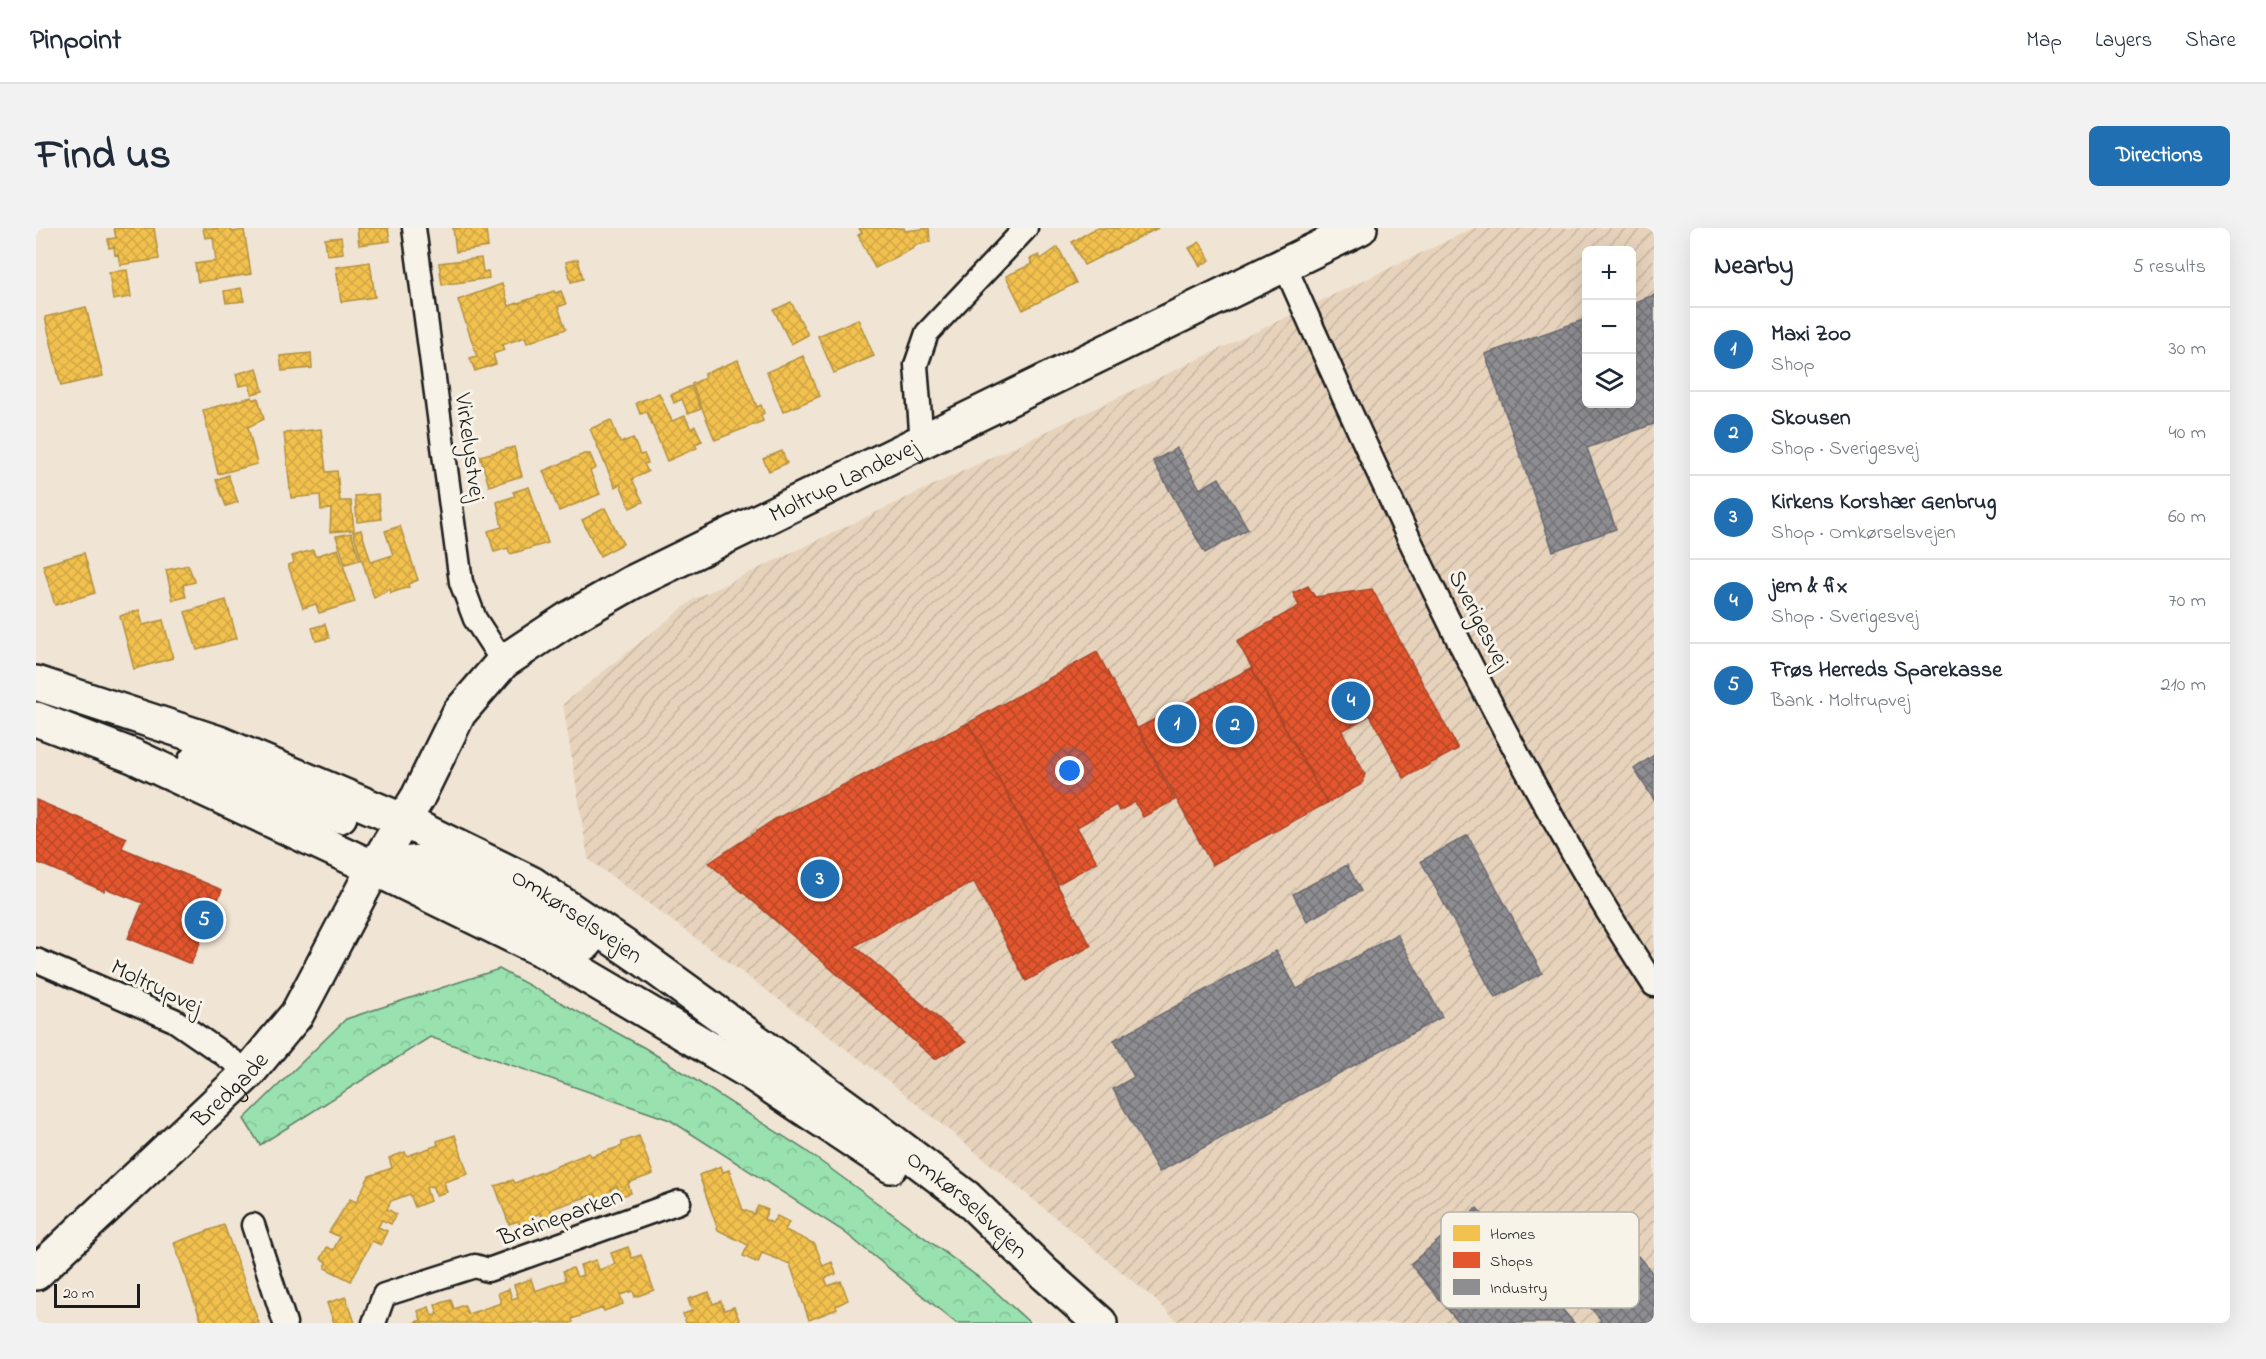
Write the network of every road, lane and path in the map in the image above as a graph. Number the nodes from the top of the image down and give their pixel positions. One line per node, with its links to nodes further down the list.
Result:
1 (414, 228): 6 (street, Virkelystvej)
2 (1026, 228): 5 (street)
3 (1360, 228): 4 (main road, Moltrup Landevej)
4 (1284, 264): 5 (main road, Moltrup Landevej); 14 (street, Sverigesvej)
5 (922, 443): 6 (main road, Moltrup Landevej)
6 (503, 662): 10 (main road, Moltrup Landevej)
7 (36, 683): 10 (main road, Omkørselsvejen)
8 (36, 719): 9 (main road, Omkørselsvejen)
9 (67, 731): 10 (main road); 11 (main road, Omkørselsvejen)
10 (404, 821): 11 (main road, Bredgade); 13 (main road, Omkørselsvejen)
11 (374, 868): 13 (main road); 15 (main road, Bredgade); 19 (main road, Omkørselsvejen)
12 (36, 960): 15 (street, Moltrupvej)
13 (661, 972): 19 (main road, Omkørselsvejen)
14 (1654, 985)
15 (249, 1072): 18 (main road, Bredgade)
16 (679, 1202): 21 (street, Braineparken)
17 (253, 1225): 20 (street)
18 (36, 1273)
19 (1045, 1274): 22 (main road, Omkørselsvejen)
20 (285, 1323)
21 (374, 1323)
22 (1100, 1323)

